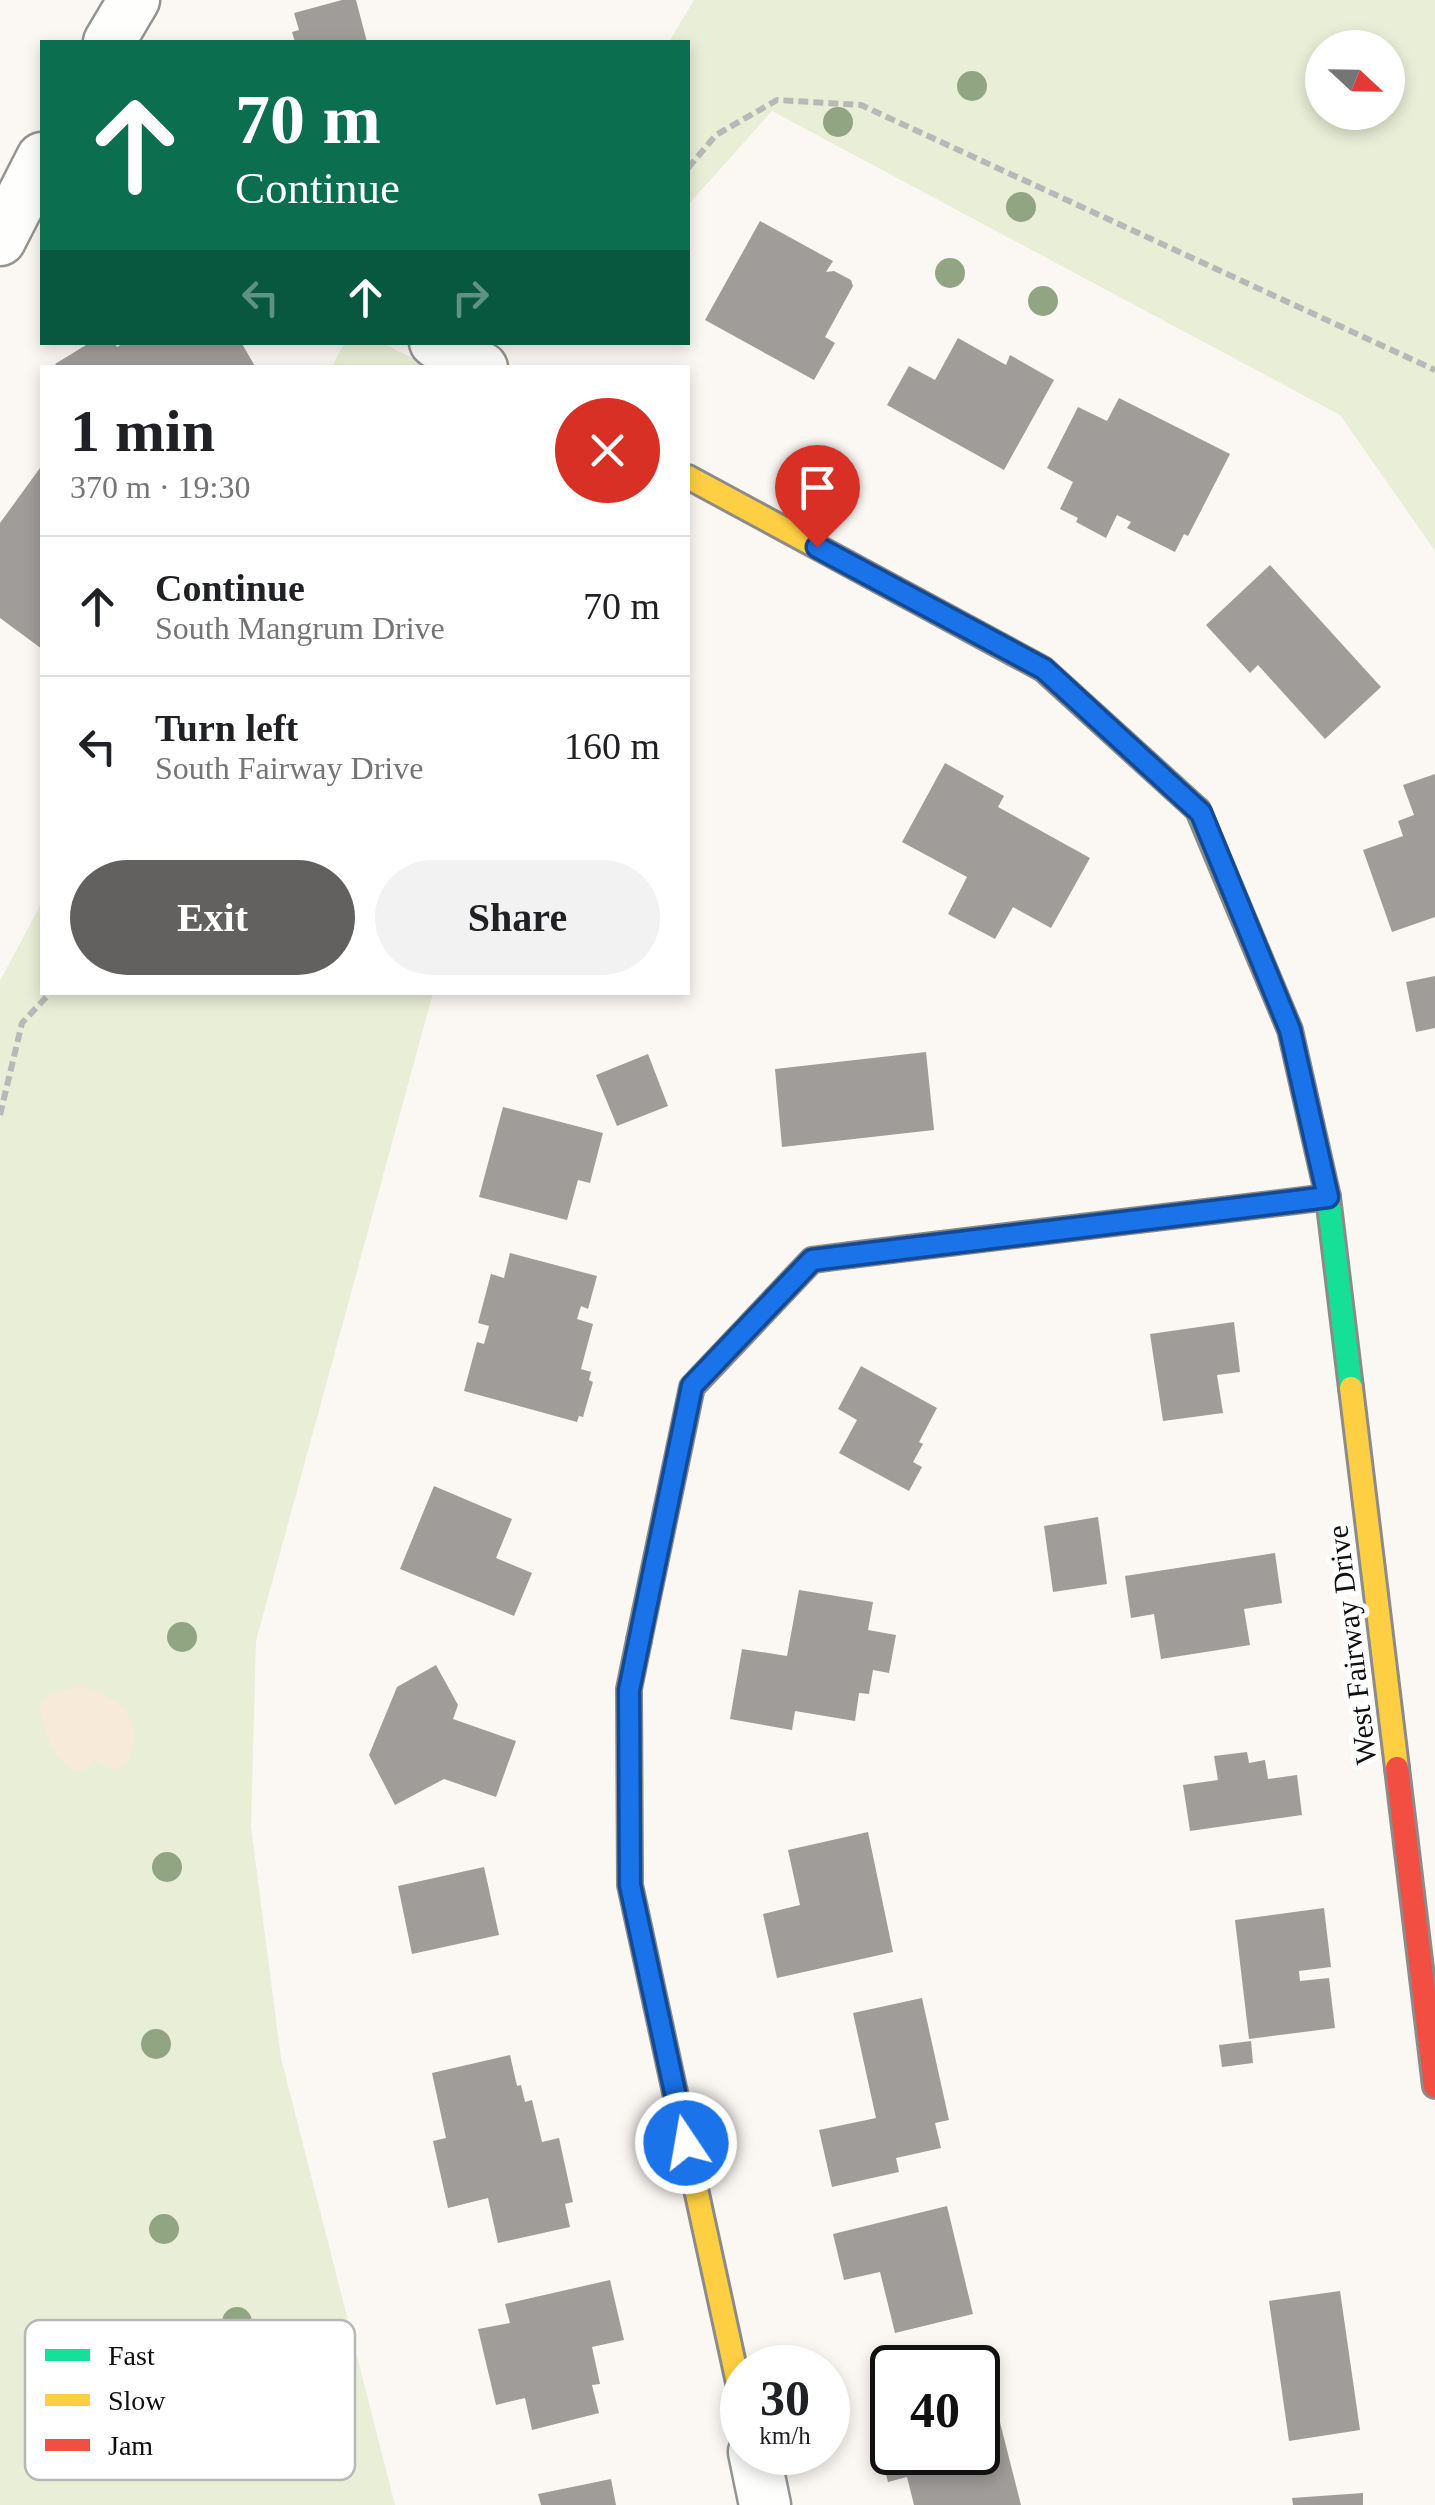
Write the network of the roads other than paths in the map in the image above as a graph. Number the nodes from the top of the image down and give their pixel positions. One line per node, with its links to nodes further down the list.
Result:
1 (134, 0): 2 (street)
2 (111, 40)
3 (40, 162): 4 (street)
4 (0, 240)
5 (441, 345): 6 (street)
6 (477, 365)
7 (690, 479): 8 (street, West Fairway Drive)
8 (1328, 1197): 9 (street, West Fairway Drive); 10 (street)
9 (1435, 2086)
10 (730, 2345)
11 (759, 2475): 12 (street)
12 (765, 2505)

